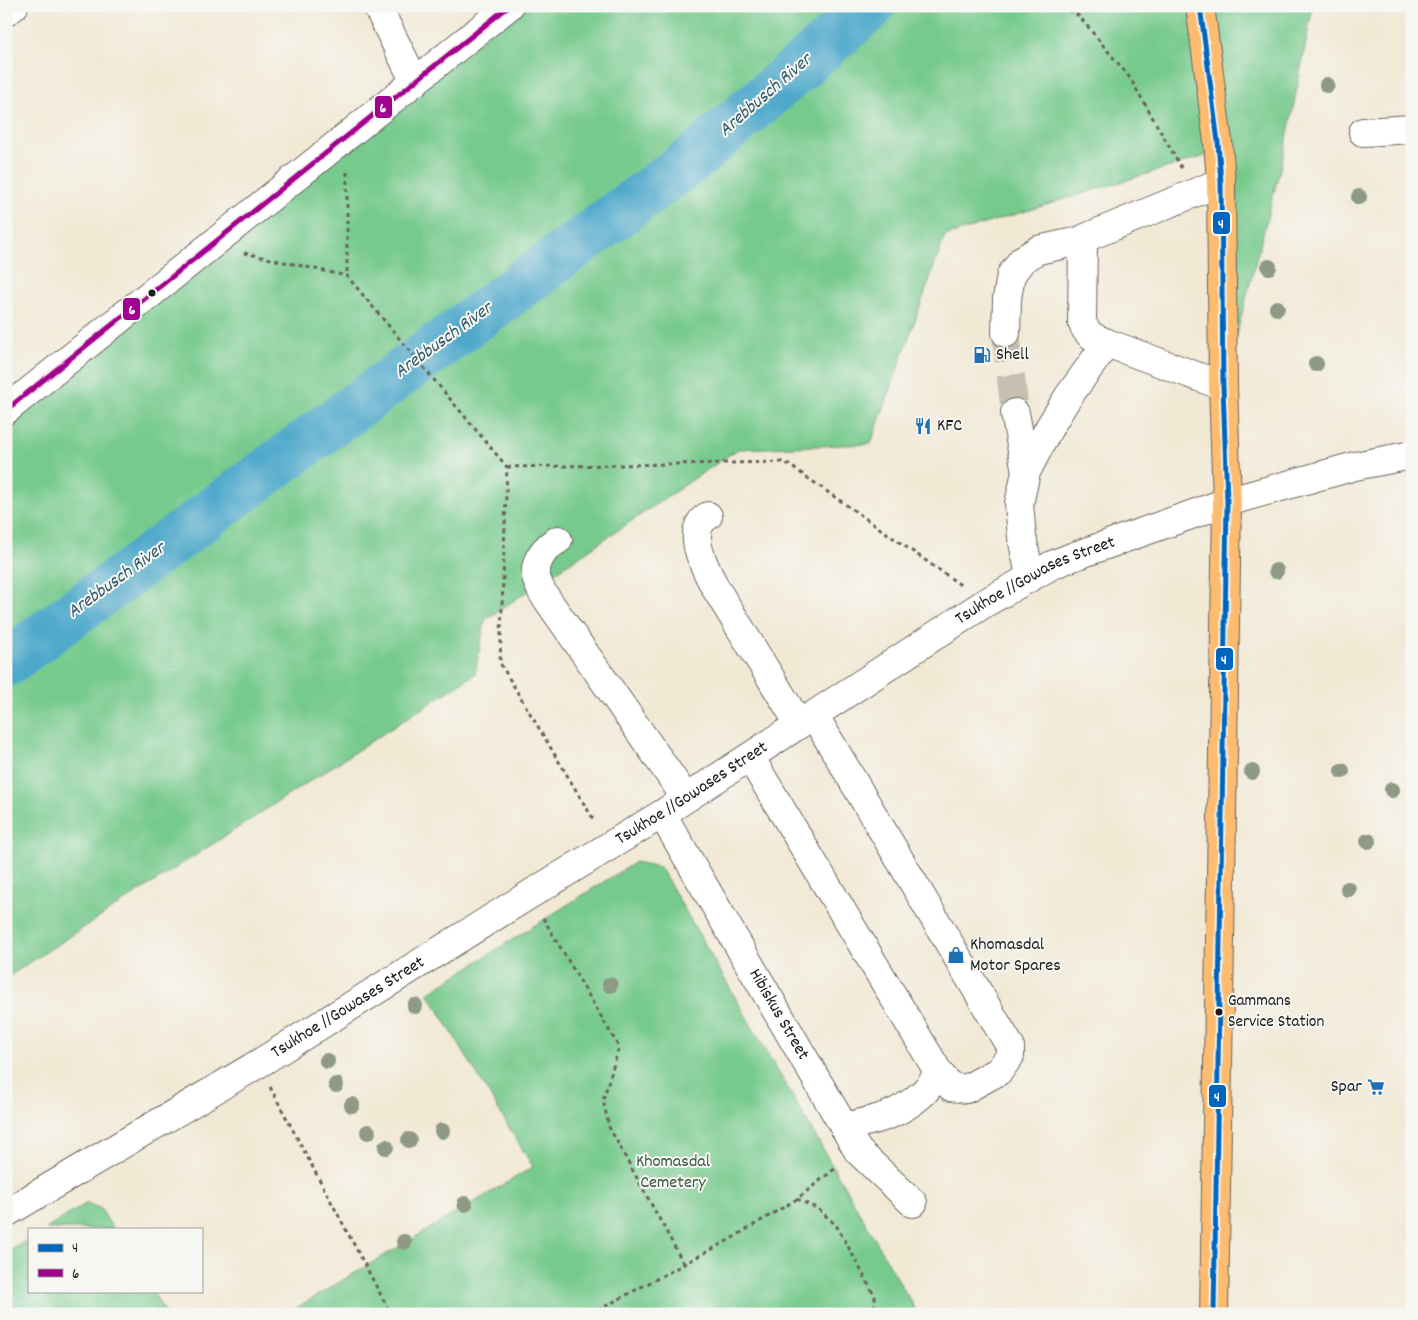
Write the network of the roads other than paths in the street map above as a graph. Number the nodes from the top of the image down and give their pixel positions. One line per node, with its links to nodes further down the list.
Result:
1 (14, 6): 5 (street)
2 (376, 6): 6 (street)
3 (509, 6): 6 (street)
4 (1200, 6): 9 (main road)
5 (6, 12)
6 (415, 82): 14 (street)
7 (1412, 129): 8 (street)
8 (1363, 132)
9 (1221, 182): 10 (street); 13 (main road)
10 (1084, 240): 11 (street); 12 (street)
11 (1006, 333)
12 (1107, 343): 13 (street); 17 (street)
13 (1223, 386): 18 (main road)
14 (6, 410)
15 (1015, 413): 17 (street)
16 (1412, 455): 18 (street, Tsukhoe //Gowases Street)
17 (1026, 472): 21 (street)
18 (1227, 502): 21 (street, Tsukhoe //Gowases Street); 30 (main road)
19 (708, 516): 22 (street)
20 (558, 540): 24 (street)
21 (1030, 576): 22 (street, Tsukhoe //Gowases Street)
22 (807, 719): 23 (street, Tsukhoe //Gowases Street); 26 (street)
23 (750, 757): 24 (street, Tsukhoe //Gowases Street); 26 (street)
24 (686, 798): 25 (street, Tsukhoe //Gowases Street)
25 (662, 814): 27 (street, Hibiskus Street); 29 (street, Tsukhoe //Gowases Street)
26 (939, 1073): 27 (street)
27 (844, 1127): 28 (street, Hibiskus Street)
28 (913, 1203)
29 (6, 1213)
30 (1214, 1314)

